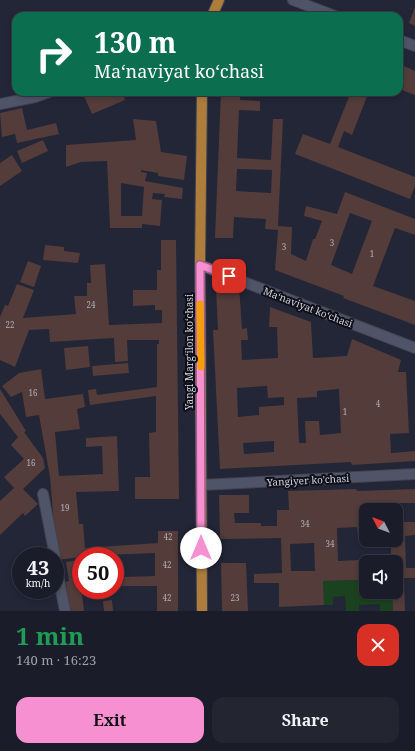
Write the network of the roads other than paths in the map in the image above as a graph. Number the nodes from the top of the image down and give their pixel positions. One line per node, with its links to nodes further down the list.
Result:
1 (218, 0): 3 (main road)
2 (293, 0): 4 (street)
3 (214, 12)
4 (324, 12)
5 (403, 42): 6 (street)
6 (415, 46)
7 (39, 96): 9 (street)
8 (202, 96): 10 (main road, Yangi Margʻilon koʻchasi)
9 (0, 104)
10 (200, 265): 11 (street, Maʻnaviyat koʻchasi); 13 (main road, Yangi Margʻilon koʻchasi)
11 (415, 348)
12 (415, 474): 13 (street, Yangiyer ko'chasi)
13 (201, 485): 18 (main road, Yangi Margʻilon koʻchasi)
14 (43, 494): 15 (street)
15 (53, 547)
16 (63, 599): 17 (street)
17 (65, 611)
18 (202, 611)

